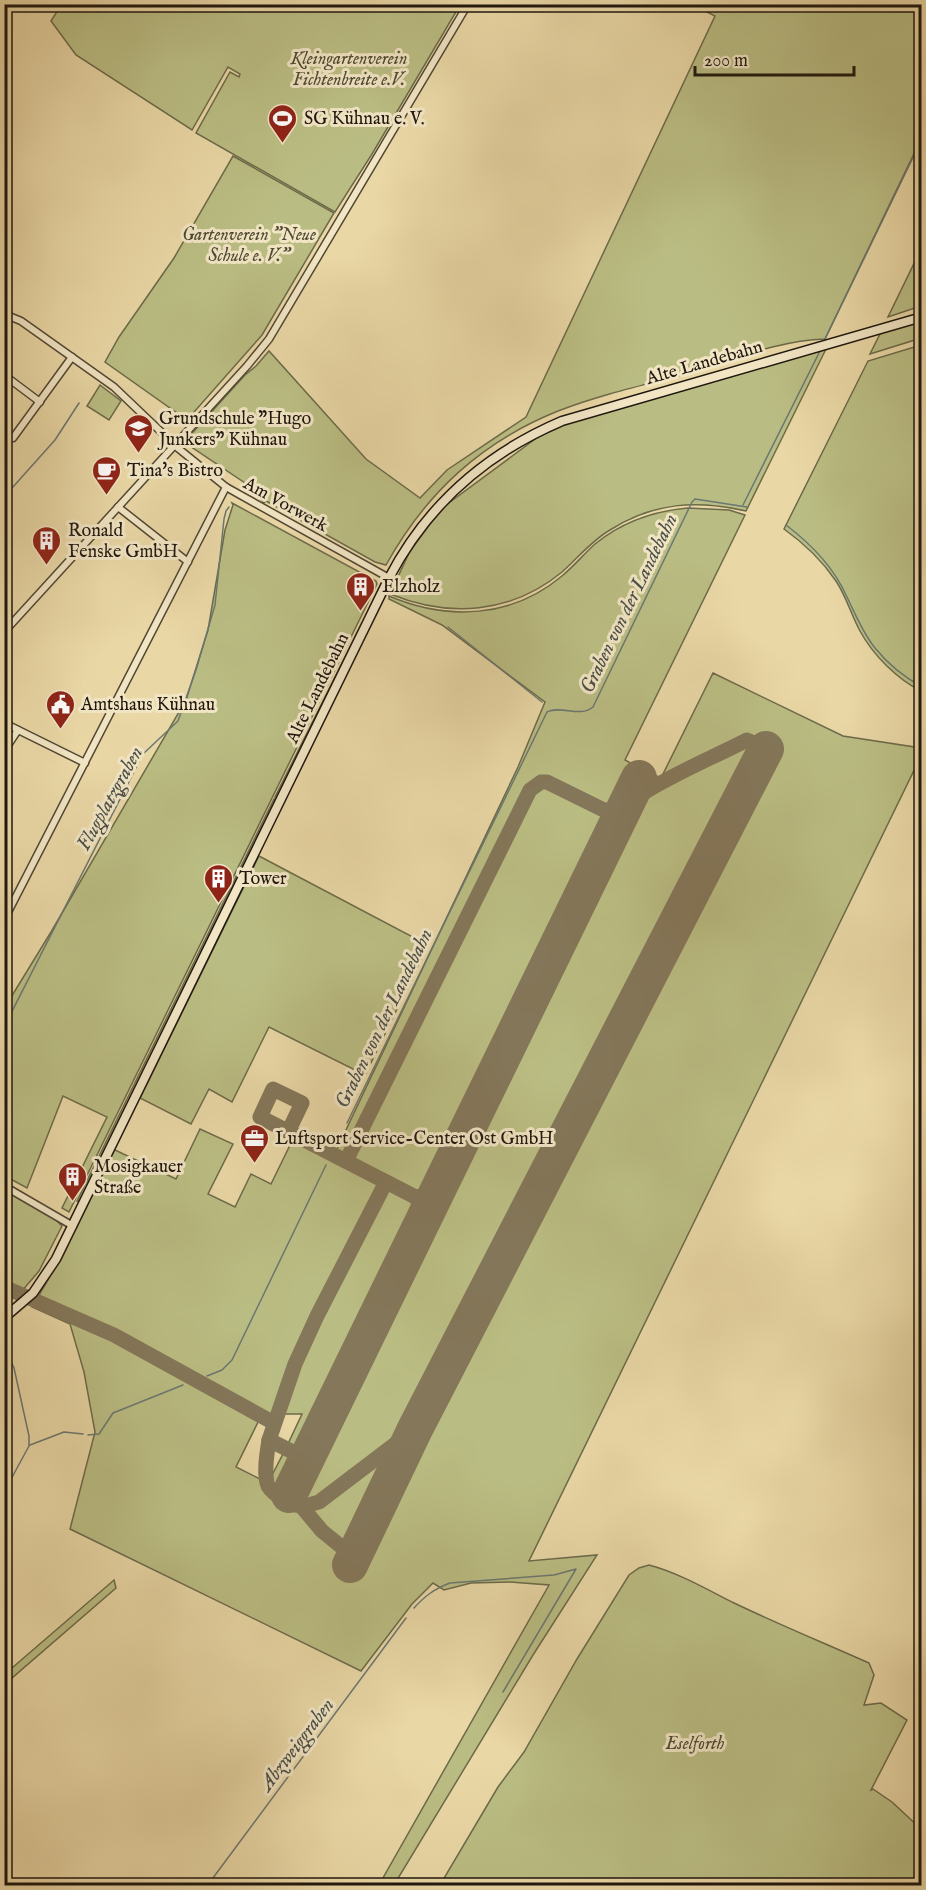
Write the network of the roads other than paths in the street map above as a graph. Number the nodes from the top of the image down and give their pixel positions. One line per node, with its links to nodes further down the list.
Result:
1 (468, 4): 8 (street)
2 (4, 314): 4 (street, Am Vorwerk)
3 (921, 317): 12 (main road, Alte Landebahn)
4 (72, 357): 6 (street); 8 (street, Am Vorwerk)
5 (4, 375): 6 (street)
6 (40, 402): 7 (street)
7 (4, 434)
8 (175, 445): 9 (street, Am Vorwerk); 10 (street)
9 (226, 487): 11 (street); 12 (street, Am Vorwerk)
10 (118, 507): 11 (street); 13 (street)
11 (188, 562): 17 (street)
12 (389, 578): 20 (main road, Alte Landebahn)
13 (4, 632)
14 (4, 723): 15 (street)
15 (18, 730): 16 (street); 17 (street)
16 (4, 752)
17 (85, 763): 18 (street)
18 (4, 920)
19 (4, 1186): 20 (street)
20 (72, 1226): 21 (main road, Alte Landebahn)
21 (4, 1318)

